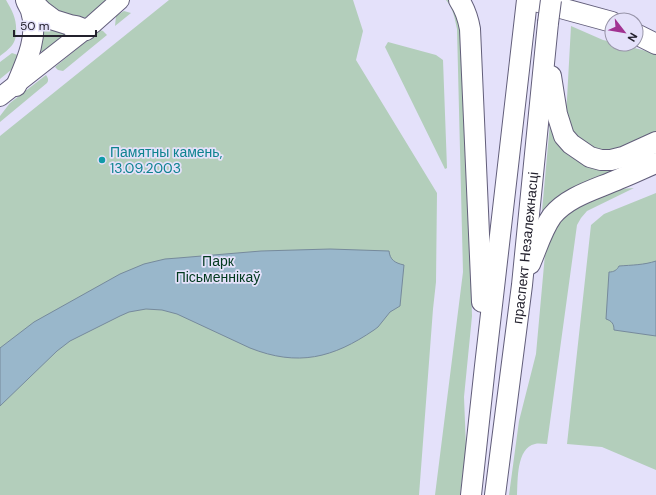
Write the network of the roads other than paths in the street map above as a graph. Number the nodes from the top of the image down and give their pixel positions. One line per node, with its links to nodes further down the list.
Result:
1 (26, 0): 14 (main road)
2 (31, 0): 8 (main road)
3 (120, 0): 8 (main road)
4 (459, 0): 19 (main road)
5 (551, 0): 10 (main road, праспект Незалежнасці, bridge)
6 (528, 5): 7 (main road); 19 (main road, праспект Незалежнасці)
7 (604, 21)
8 (86, 30): 14 (main road)
9 (644, 30): 11 (main road)
10 (548, 31): 16 (main road); 18 (main road, праспект Незалежнасці)
11 (656, 33)
12 (644, 38): 13 (main road)
13 (656, 44)
14 (16, 86): 15 (main road)
15 (0, 97)
16 (656, 142)
17 (656, 163): 18 (main road)
18 (522, 284): 21 (main road, праспект Незалежнасці)
19 (485, 366): 20 (main road, праспект Незалежнасці)
20 (471, 495)
21 (495, 495)

